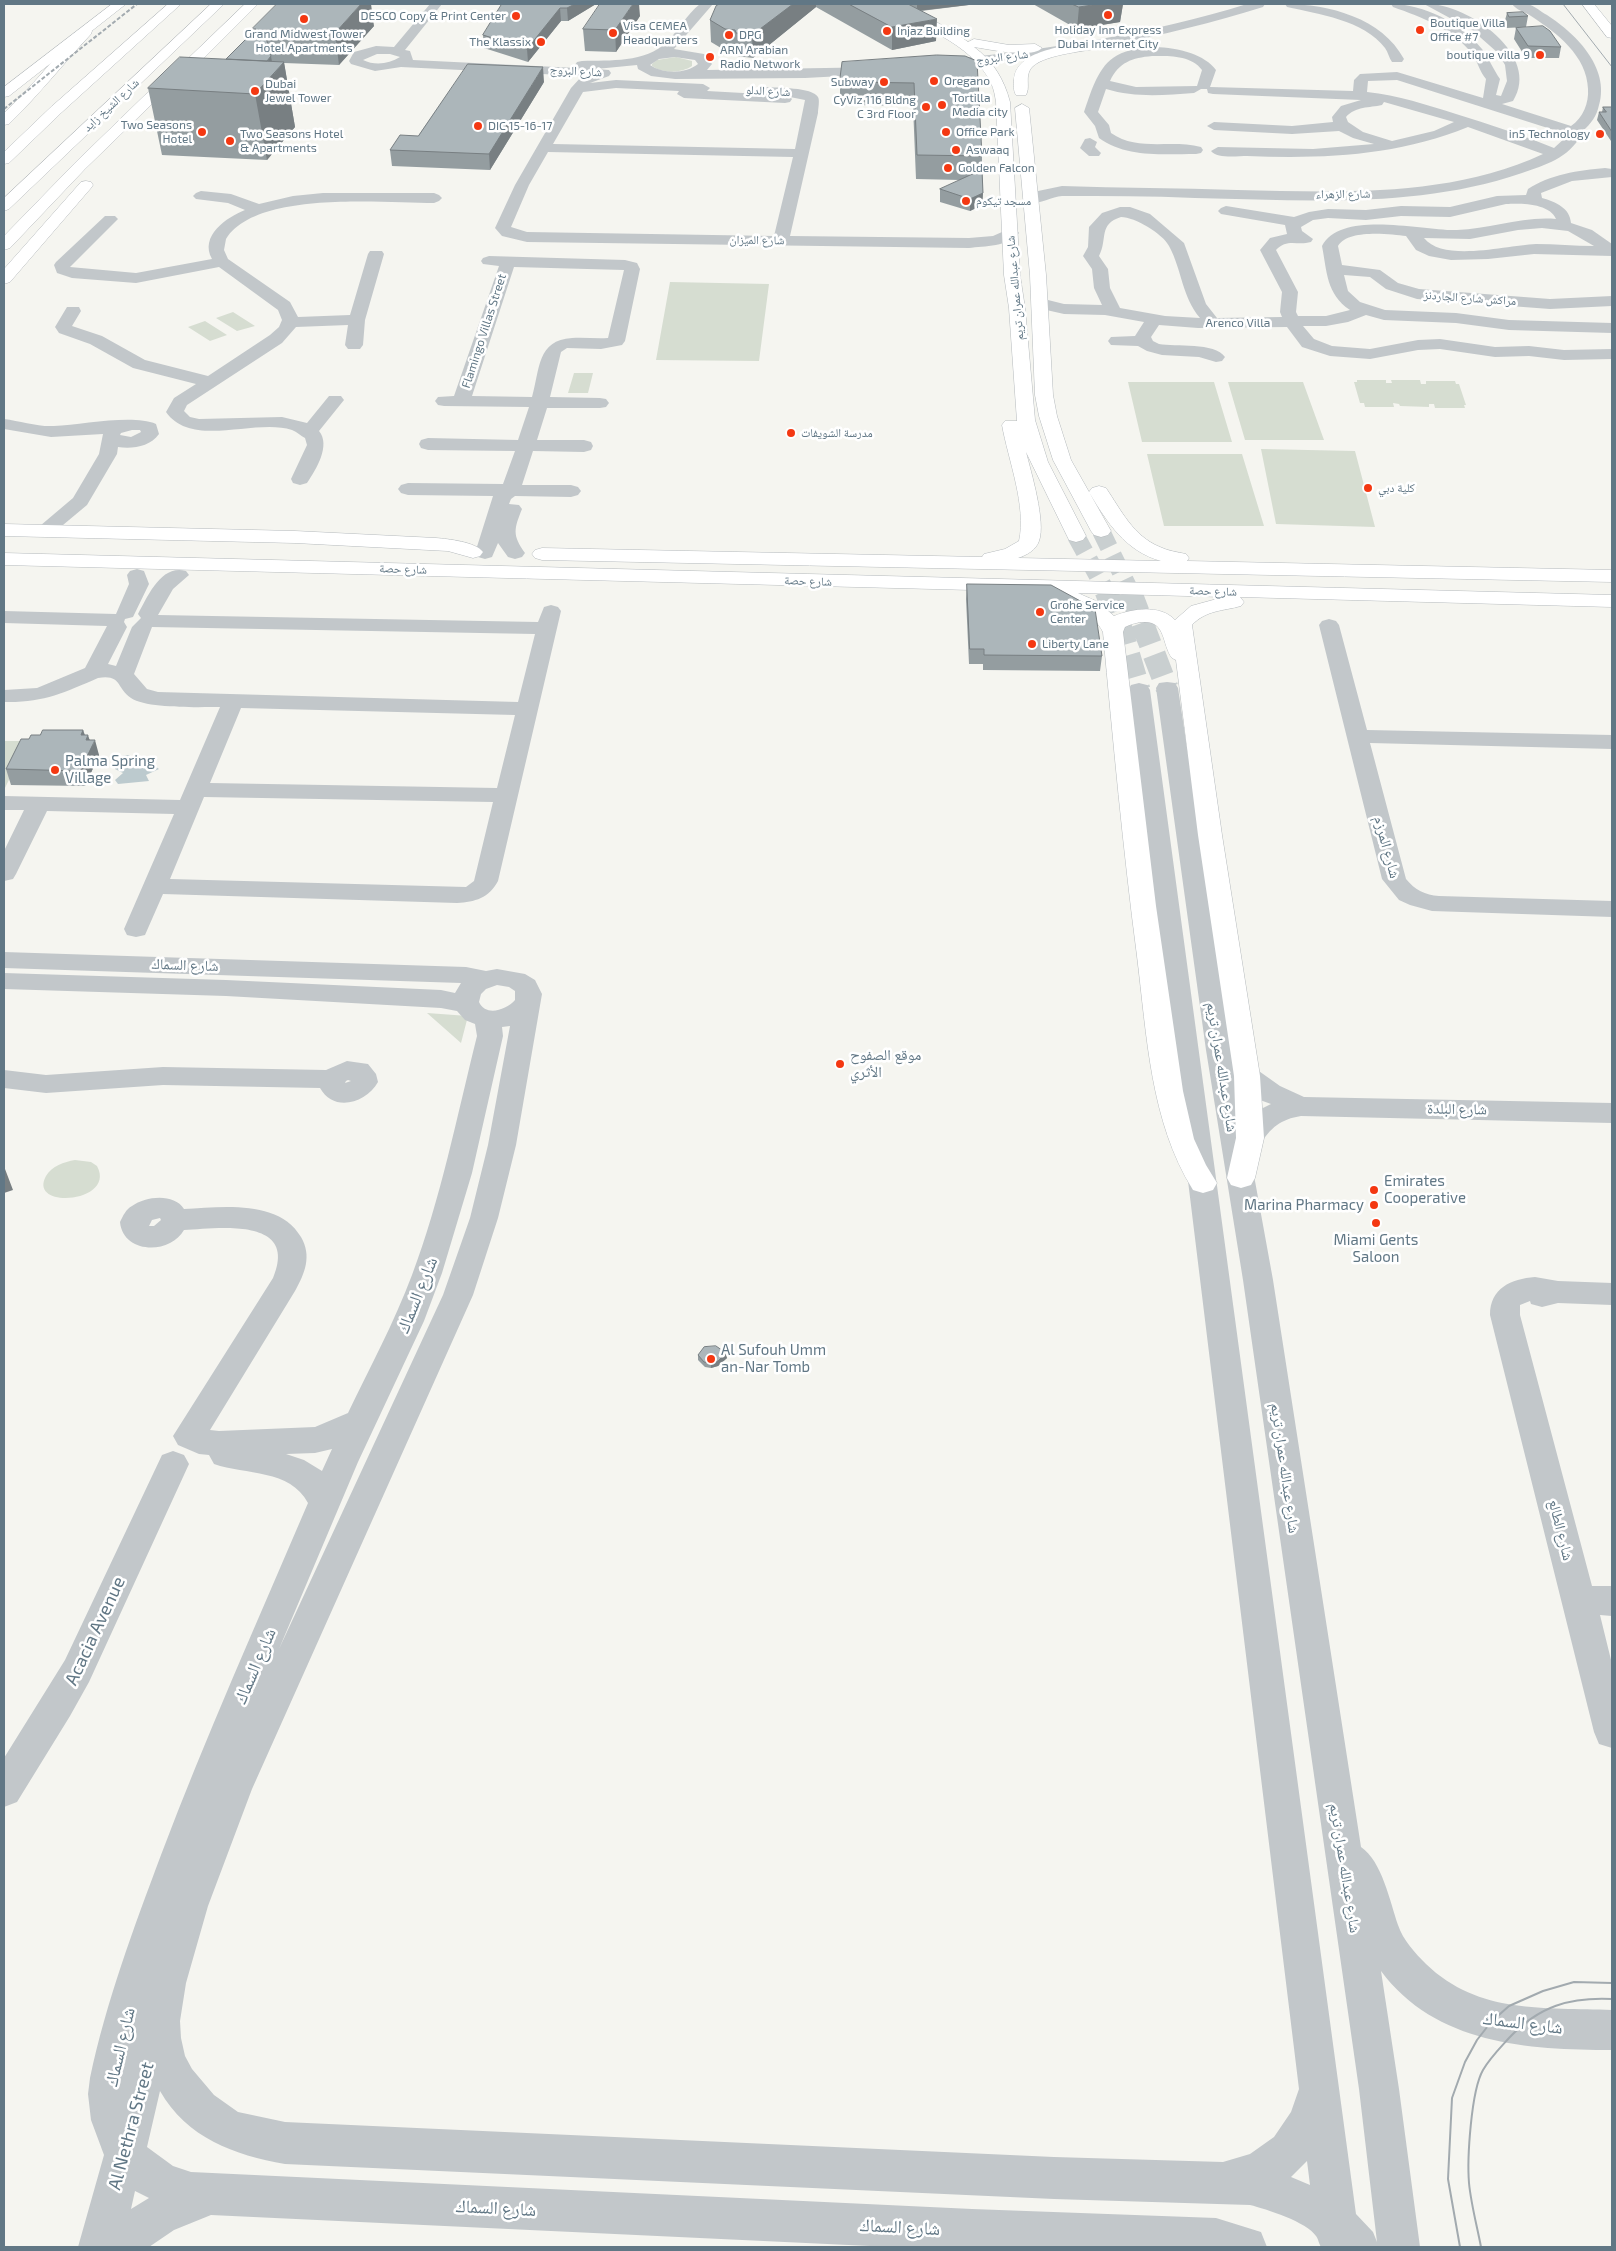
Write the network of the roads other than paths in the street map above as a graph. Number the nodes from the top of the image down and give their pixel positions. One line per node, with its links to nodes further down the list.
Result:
1 (120, 4): 18 (main road)
2 (175, 4): 49 (main road)
3 (218, 4): 78 (main road, شارع الشيخ زايد)
4 (252, 4): 36 (main road)
5 (436, 4): 28 (street)
6 (882, 4): 22 (main road, شارع عبدالله عمران تريم)
7 (897, 4): 27 (main road, شارع عبدالله عمران تريم)
8 (1234, 4): 25 (street, شارع البروج)
9 (1259, 4): 24 (street, شارع البروج)
10 (1291, 4): 32 (street)
11 (1397, 4): 45 (street)
12 (1430, 4): 19 (street)
13 (1518, 4): 53 (street, شارع الزهراء)
14 (1581, 4): 15 (main road)
15 (1596, 7): 17 (main road); 20 (main road)
16 (711, 8): 29 (street); 30 (street)
17 (1612, 16)
18 (86, 31): 42 (main road); 50 (main road)
19 (1484, 32): 23 (street); 23 (street)
20 (1612, 34)
21 (393, 35): 26 (street)
22 (953, 38): 27 (main road, شارع عبدالله عمران تريم); 31 (main road)
23 (1495, 41): 45 (street)
24 (1089, 46): 27 (street, شارع البروج); 41 (main road)
25 (1035, 48): 27 (street, شارع البروج); 27 (main road)
26 (381, 50): 28 (street); 28 (street)
27 (983, 54): 31 (street, شارع البروج); 41 (main road, شارع عبدالله عمران تريم); 46 (main road, شارع عبدالله عمران تريم)
28 (402, 57): 29 (street, شارع البروج); 33 (street, شارع البروج)
29 (651, 57): 30 (street, شارع البروج); 37 (street)
30 (699, 58): 38 (street); 38 (street)
31 (941, 62): 46 (main road)
32 (1399, 66)
33 (571, 71): 34 (street, شارع البروج); 40 (street)
34 (601, 72): 37 (street, شارع البروج); 40 (street)
35 (1128, 73): 39 (street)
36 (180, 74): 64 (main road); 90 (main road)
37 (662, 74): 38 (street, شارع البروج)
38 (680, 74)
39 (1099, 84): 47 (street); 47 (street); 55 (street)
40 (582, 86): 57 (street, شارع الميزان); 60 (street)
41 (1021, 92): 71 (main road, شارع عبدالله عمران تريم)
42 (4, 93)
43 (1472, 93): 45 (street)
44 (1360, 95): 47 (street); 48 (street); 53 (street)
45 (1489, 95)
46 (1003, 97): 85 (main road, شارع عبدالله عمران تريم)
47 (1206, 100): 51 (street); 65 (street)
48 (1411, 104): 51 (street); 52 (street)
49 (56, 110): 54 (main road); 66 (main road)
50 (4, 121)
51 (1343, 126): 56 (street)
52 (1475, 126): 56 (street); 63 (street)
53 (1570, 130): 63 (street, شارع الزهراء)
54 (11, 134)
55 (1115, 143): 58 (street); 65 (street)
56 (1394, 146): 59 (street)
57 (544, 148): 60 (street); 86 (street, شارع الميزان)
58 (1090, 148)
59 (1333, 151): 61 (street); 61 (street)
60 (802, 153): 86 (street)
61 (1305, 153): 65 (street)
62 (1171, 154): 65 (street)
63 (1555, 154): 70 (street, شارع الزهراء)
64 (112, 155)
65 (1207, 155): 73 (street)
66 (4, 160)
67 (1612, 173): 77 (street)
68 (1466, 174): 70 (street)
69 (93, 176): 99 (main road)
70 (1496, 176): 73 (street, شارع الزهراء)
71 (1028, 183): 72 (street, شارع الزهراء); 76 (main road, شارع عبدالله عمران تريم)
72 (1094, 188): 73 (street, شارع الزهراء); 76 (street, شارع الزهراء)
73 (1194, 193)
74 (201, 196): 79 (street)
75 (434, 198): 79 (street)
76 (1031, 200): 98 (main road, شارع عبدالله عمران تريم)
77 (1535, 201): 82 (street); 83 (street)
78 (4, 206)
79 (260, 210): 94 (street)
80 (110, 219): 94 (street)
81 (1214, 223): 83 (street)
82 (1564, 225): 84 (street); 89 (street)
83 (1297, 229): 88 (street); 109 (street)
84 (1412, 232): 88 (street); 89 (street)
85 (1011, 233): 87 (street, شارع الميزان); 91 (main road, شارع عبدالله عمران تريم)
86 (781, 240): 87 (street, شارع الميزان)
87 (969, 243): 91 (street, شارع الميزان)
88 (1331, 243): 96 (street)
89 (1608, 244)
90 (4, 246)
91 (1011, 251): 97 (main road, شارع عبدالله عمران تريم)
92 (376, 254): 106 (street)
93 (489, 261): 95 (street, Flamingo Villas Street)
94 (222, 262): 107 (street)
95 (508, 262): 121 (street, Flamingo Villas Street); 121 (street, Flamingo Villas Street)
96 (1334, 269): 100 (street, مراكش شارع الجاردنز); 101 (street)
97 (1012, 275): 115 (main road); 143 (main road, شارع عبدالله عمران تريم)
98 (1038, 275): 102 (main road); 140 (main road, شارع عبدالله عمران تريم)
99 (4, 279)
100 (1612, 302)
101 (1363, 310): 109 (street, Arenco Villa); 110 (street)
102 (1050, 311): 103 (street, Arenco Villa); 117 (main road)
103 (1113, 311): 105 (street, Arenco Villa); 108 (street)
104 (73, 312): 118 (street)
105 (1154, 319): 108 (street, Arenco Villa); 112 (street)
106 (357, 320): 107 (street); 113 (street)
107 (290, 322): 118 (street)
108 (1212, 323): 109 (street, Arenco Villa)
109 (1292, 323): 114 (street)
110 (1612, 328)
111 (1117, 341): 112 (street)
112 (1143, 341): 116 (street)
113 (354, 345)
114 (1612, 354)
115 (1004, 356)
116 (1216, 357)
117 (1060, 379)
118 (211, 382): 123 (street)
119 (1005, 383): 149 (main road)
120 (335, 400): 126 (street)
121 (540, 402): 122 (street, Flamingo Villas Street); 129 (street, Flamingo Villas Street)
122 (600, 403)
123 (177, 416): 125 (street); 126 (street)
124 (4, 424): 127 (street)
125 (148, 426): 127 (street); 127 (street)
126 (310, 431): 132 (street)
127 (108, 436): 136 (street)
128 (428, 444): 129 (street)
129 (526, 445): 130 (street); 134 (street, Flamingo Villas Street)
130 (584, 446)
131 (1087, 470): 142 (main road)
132 (300, 479)
133 (408, 489): 134 (street)
134 (511, 490): 135 (street); 137 (street, Flamingo Villas Street)
135 (571, 491)
136 (80, 501): 139 (street); 141 (street)
137 (498, 529): 145 (street); 148 (street, Flamingo Villas Street)
138 (4, 530): 139 (main road)
139 (44, 531): 141 (main road)
140 (1101, 531)
141 (79, 532): 148 (main road)
142 (1124, 532): 150 (main road); 151 (main road)
143 (1076, 536)
144 (4, 544): 146 (main road, شارع حصة)
145 (515, 553): 148 (main road, شارع حصة); 149 (main road, شارع حصة)
146 (287, 557): 147 (main road, شارع حصة); 148 (main road, شارع حصة)
147 (4, 558)
148 (476, 559): 154 (main road); 156 (main road, شارع حصة)
149 (942, 562): 150 (main road, شارع حصة)
150 (1104, 567): 151 (main road, شارع حصة); 156 (main road)
151 (1267, 570): 155 (main road, شارع حصة)
152 (4, 572): 153 (main road)
153 (137, 575): 154 (main road); 163 (street)
154 (179, 575): 164 (street)
155 (1612, 576)
156 (844, 582): 157 (main road, شارع حصة)
157 (1000, 586): 158 (main road, شارع حصة); 166 (main road)
158 (1172, 590): 159 (main road); 160 (main road, شارع حصة)
159 (1612, 590)
160 (1407, 597): 161 (main road, شارع حصة); 167 (main road)
161 (1612, 601)
162 (4, 617): 163 (street)
163 (119, 620): 164 (street); 168 (street)
164 (146, 620): 169 (street); 172 (street)
165 (1329, 625): 173 (street, شارع المرزم)
166 (1114, 632): 167 (main road); 196 (main road)
167 (1186, 660): 189 (main road)
168 (93, 672): 169 (street); 170 (street)
169 (123, 674): 171 (street)
170 (4, 696)
171 (233, 702): 172 (street); 176 (street)
172 (527, 709): 175 (street)
173 (1358, 736): 174 (street); 181 (street, شارع المرزم)
174 (1612, 742)
175 (507, 795): 176 (street); 180 (street)
176 (192, 798): 178 (street); 180 (street)
177 (4, 803): 178 (street)
178 (39, 804): 179 (street)
179 (4, 874)
180 (154, 886): 182 (street)
181 (1612, 909)
182 (136, 929)
183 (4, 960): 184 (street, شارع السماك)
184 (231, 977): 185 (street, شارع السماك); 186 (street, شارع السماك); 188 (street, شارع السماك)
185 (486, 979): 187 (street, شارع السماك); 188 (street)
186 (4, 981)
187 (527, 1006): 188 (street, شارع السماك); 207 (street, شارع السماك)
188 (477, 1012): 199 (street, شارع السماك)
189 (1247, 1076): 192 (street, شارع البلدة); 194 (main road)
190 (4, 1079): 191 (street)
191 (332, 1079)
192 (1301, 1106): 193 (street, شارع البلدة); 194 (street, شارع البلدة)
193 (1612, 1113)
194 (1250, 1138): 195 (main road)
195 (1241, 1178): 196 (street, شارع عبدالله عمران تريم); 206 (street, شارع عبدالله عمران تريم)
196 (1203, 1183): 209 (street, شارع عبدالله عمران تريم)
197 (175, 1220): 200 (street, Acacia Avenue)
198 (1612, 1294): 202 (street, شارع الطالع)
199 (359, 1422): 200 (street); 201 (street, شارع السماك)
200 (190, 1449): 201 (street); 205 (street, Acacia Avenue)
201 (324, 1504): 210 (street, شارع السماك)
202 (1579, 1600): 203 (street); 204 (street, شارع الطالع)
203 (1612, 1602)
204 (1612, 1732)
205 (4, 1790)
206 (1343, 1852): 208 (street, شارع السماك); 217 (street, شارع عبدالله عمران تريم)
207 (162, 2005): 210 (street, Al Nethra Street); 211 (street, شارع السماك)
208 (1612, 2030)
209 (1319, 2084): 211 (street); 213 (street, شارع عبدالله عمران تريم)
210 (125, 2153): 212 (street, شارع السماك); 214 (street, Al Nethra Street)
211 (1220, 2182): 213 (street, شارع السماك)
212 (212, 2194): 215 (street); 216 (street, شارع السماك)
213 (1345, 2240)
214 (98, 2247)
215 (118, 2247)
216 (1246, 2247)
217 (1400, 2247)

